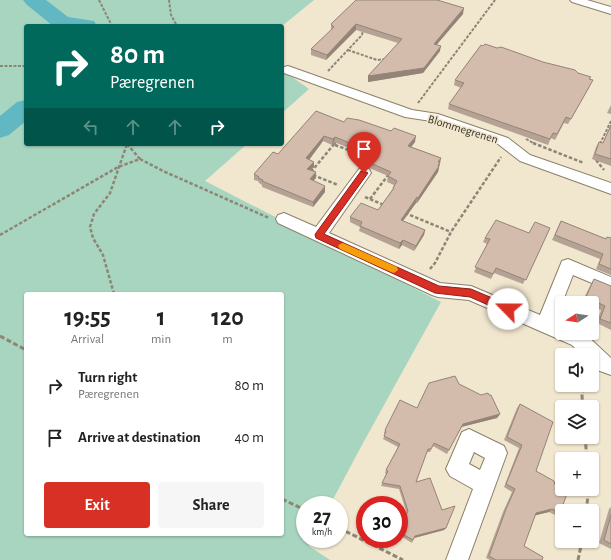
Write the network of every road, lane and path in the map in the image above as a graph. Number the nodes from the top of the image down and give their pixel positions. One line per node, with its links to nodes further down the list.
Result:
1 (99, 0): 6 (path)
2 (169, 0): 7 (path)
3 (495, 0): 15 (path)
4 (576, 0): 5 (street)
5 (611, 11)
6 (111, 24)
7 (176, 24)
8 (366, 26): 9 (path)
9 (348, 50): 10 (path); 14 (path)
10 (392, 58)
11 (0, 66): 12 (path)
12 (24, 66)
13 (288, 70): 14 (street, Blommegrenen)
14 (318, 81): 15 (street, Blommegrenen)
15 (410, 114): 20 (street, Blommegrenen)
16 (611, 121): 21 (path)
17 (336, 136): 28 (path)
18 (127, 146): 24 (path)
19 (129, 146): 23 (path)
20 (513, 150): 27 (street, Blommegrenen); 32 (path)
21 (598, 150)
22 (595, 157): 25 (path)
23 (140, 159): 24 (path); 31 (path)
24 (118, 167): 33 (path); 37 (path)
25 (604, 170)
26 (364, 173): 28 (street)
27 (611, 189)
28 (352, 190): 29 (path); 34 (street)
29 (384, 205)
30 (399, 211): 32 (path)
31 (284, 219): 34 (street)
32 (451, 232): 35 (path)
33 (0, 235)
34 (319, 235): 35 (street)
35 (420, 281): 38 (street)
36 (611, 284): 38 (street)
37 (113, 292)
38 (545, 325): 39 (street)
39 (555, 329)
40 (0, 336): 42 (path)
41 (579, 340): 43 (street)
42 (24, 349)
43 (611, 367)
44 (486, 484): 50 (street)
45 (284, 500): 46 (path)
46 (296, 506)
47 (348, 532): 49 (path)
48 (581, 548): 51 (path)
49 (403, 560)
50 (457, 560)
51 (578, 560)

